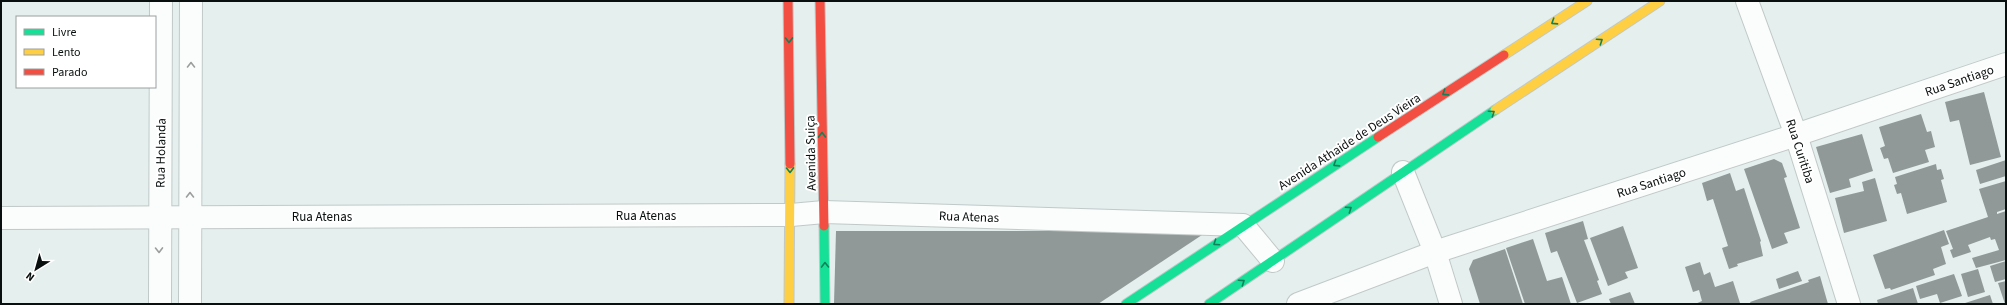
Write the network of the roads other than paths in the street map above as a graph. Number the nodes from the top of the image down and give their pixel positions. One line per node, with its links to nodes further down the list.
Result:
1 (161, 1): 15 (street, Rua Holanda)
2 (191, 1): 13 (street, one-way to 2)
3 (788, 1): 12 (street, Avenida Suiça, one-way to 12)
4 (820, 1): 11 (street, Avenida Suiça, one-way to 4)
5 (1587, 1): 16 (street, Avenida Athaide de Deus Vieira, one-way to 16)
6 (1660, 1): 10 (street, one-way to 6)
7 (1747, 1): 9 (street, Rua Curitiba)
8 (2006, 64): 9 (street, Rua Santiago)
9 (1796, 135): 17 (street, Rua Santiago); 27 (street, Rua Curitiba)
10 (1403, 172): 17 (street); 18 (street, one-way to 10)
11 (824, 212): 12 (street, Rua Atenas); 16 (street, Rua Atenas); 22 (street, Avenida Suiça, one-way to 11)
12 (791, 215): 13 (street, Rua Atenas); 21 (street, Avenida Suiça)
13 (190, 216): 15 (street, Rua Atenas); 20 (street)
14 (1, 218): 15 (street, Rua Atenas)
15 (159, 218): 19 (street, Rua Holanda, one-way to 19)
16 (1243, 225): 18 (street); 23 (street, Avenida Athaide de Deus Vieira, one-way to 23)
17 (1435, 252): 25 (street, Rua Santiago); 26 (street)
18 (1273, 261): 24 (street, one-way to 18)
19 (160, 304)
20 (190, 304)
21 (789, 304)
22 (826, 304)
23 (1126, 304)
24 (1209, 304)
25 (1298, 304)
26 (1451, 304)
27 (1848, 304)

